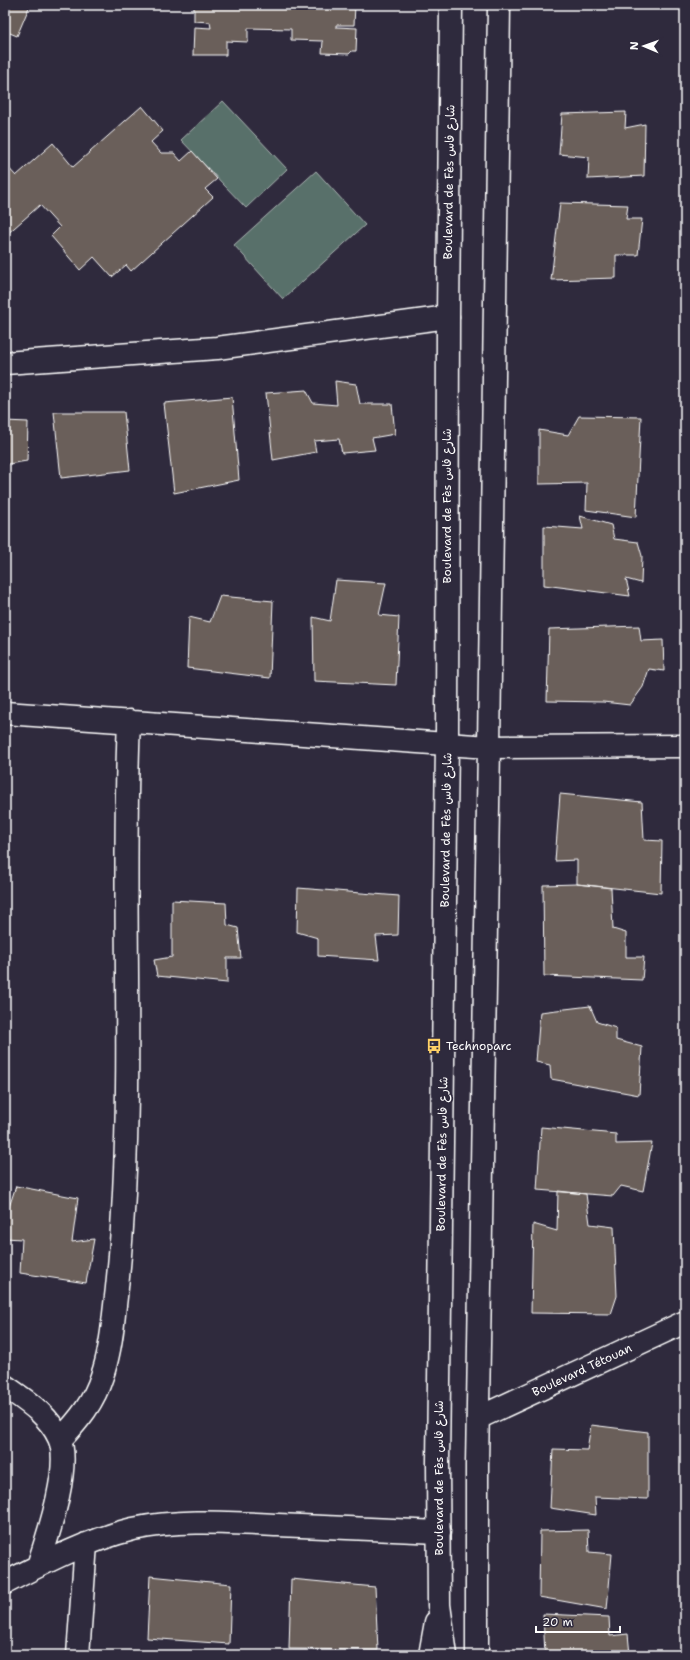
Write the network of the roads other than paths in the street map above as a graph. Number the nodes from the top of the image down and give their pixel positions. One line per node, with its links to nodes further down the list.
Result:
1 (451, 5): 3 (main road, Boulevard de Fès شارع فاس)
2 (499, 5): 9 (main road)
3 (448, 317): 4 (main road); 7 (main road, Boulevard de Fès شارع فاس)
4 (5, 363)
5 (5, 713): 6 (main road)
6 (129, 721): 7 (main road); 13 (main road)
7 (447, 743): 9 (main road); 14 (main road, Boulevard de Fès شارع فاس)
8 (685, 746): 9 (main road)
9 (489, 747): 12 (main road)
10 (685, 1322): 12 (main road, Boulevard Tétouan)
11 (5, 1386): 13 (main road)
12 (478, 1418): 22 (main road)
13 (60, 1440): 16 (main road)
14 (439, 1532): 15 (main road); 18 (main road, Boulevard de Fès شارع فاس)
15 (86, 1544): 16 (main road); 19 (main road)
16 (38, 1566): 17 (main road)
17 (5, 1583)
18 (439, 1605): 20 (main road); 21 (main road, Boulevard de Fès شارع فاس)
19 (78, 1655)
20 (430, 1655)
21 (446, 1655)
22 (477, 1655)

